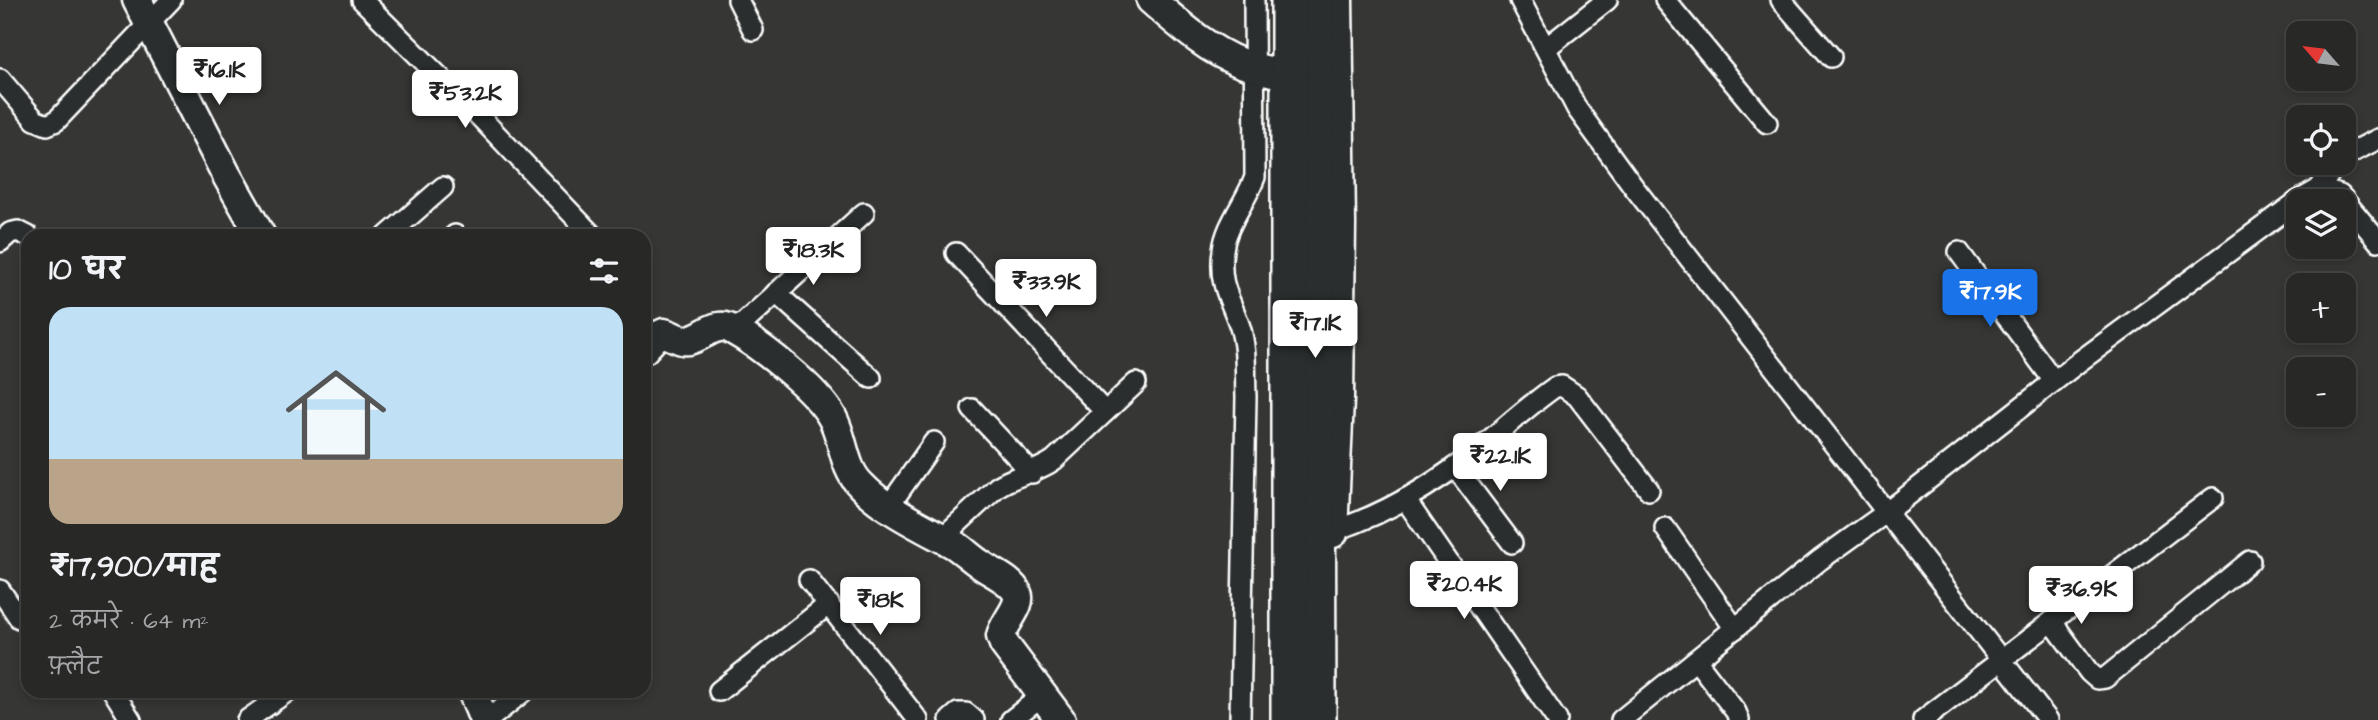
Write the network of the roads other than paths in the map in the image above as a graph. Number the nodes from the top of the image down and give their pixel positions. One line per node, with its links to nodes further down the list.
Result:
1 (171, 0): 13 (street)
2 (362, 0): 31 (street)
3 (738, 0): 14 (street)
4 (1151, 0): 17 (street)
5 (1254, 0): 17 (street)
6 (1289, 0): 18 (highway)
7 (1316, 0): 81 (highway)
8 (1338, 0): 54 (street)
9 (1520, 0): 15 (street)
10 (1607, 0): 15 (street)
11 (1665, 0): 20 (street)
12 (1781, 0): 16 (street)
13 (143, 12): 19 (street); 29 (street)
14 (753, 30)
15 (1546, 48): 52 (street)
16 (1831, 57)
17 (1255, 67): 18 (street); 79 (street)
18 (1289, 76): 80 (highway)
19 (0, 79)
20 (1767, 123)
21 (2378, 139): 22 (street)
22 (2356, 150)
23 (2329, 175): 25 (street)
24 (443, 187): 30 (street)
25 (2319, 189)
26 (2286, 210): 41 (street)
27 (864, 213): 37 (street)
28 (2356, 214): 33 (street)
29 (257, 229)
30 (395, 229)
31 (586, 229)
32 (21, 232): 34 (street)
33 (2378, 241)
34 (0, 242)
35 (1959, 252): 41 (street)
36 (956, 253): 44 (street)
37 (776, 293): 38 (street); 40 (street)
38 (735, 331): 39 (street); 51 (street)
39 (651, 341)
40 (871, 378)
41 (2054, 381): 52 (street)
42 (1136, 383): 44 (street)
43 (972, 409): 47 (street)
44 (1105, 412): 47 (street)
45 (934, 442): 51 (street)
46 (1455, 467): 48 (street); 50 (street); 56 (street)
47 (1032, 473): 55 (street)
48 (1649, 490)
49 (2213, 498): 62 (street)
50 (1405, 499): 54 (street); 83 (street)
51 (889, 506): 55 (street)
52 (1886, 513): 63 (street); 65 (street)
53 (1665, 528): 63 (street)
54 (1334, 531): 82 (street)
55 (942, 538): 67 (street)
56 (1512, 543)
57 (2250, 561): 62 (street)
58 (810, 580): 60 (street)
59 (0, 590): 61 (street)
60 (829, 604): 66 (street); 74 (street)
61 (19, 618)
62 (2053, 623): 65 (street)
63 (1735, 629): 64 (street)
64 (1696, 660): 84 (street); 85 (street)
65 (2002, 661): 86 (street); 87 (street)
66 (719, 691)
67 (1043, 695): 77 (street); 78 (street)
68 (117, 698): 72 (street)
69 (278, 698): 73 (street)
70 (510, 698): 71 (street)
71 (479, 713)
72 (131, 720)
73 (247, 720)
74 (918, 720)
75 (950, 720): 76 (street)
76 (974, 720)
77 (1012, 720)
78 (1061, 720)
79 (1240, 720)
80 (1289, 720)
81 (1318, 720)
82 (1334, 720)
83 (1557, 720)
84 (1621, 720)
85 (1739, 720)
86 (1923, 720)
87 (2048, 720)

